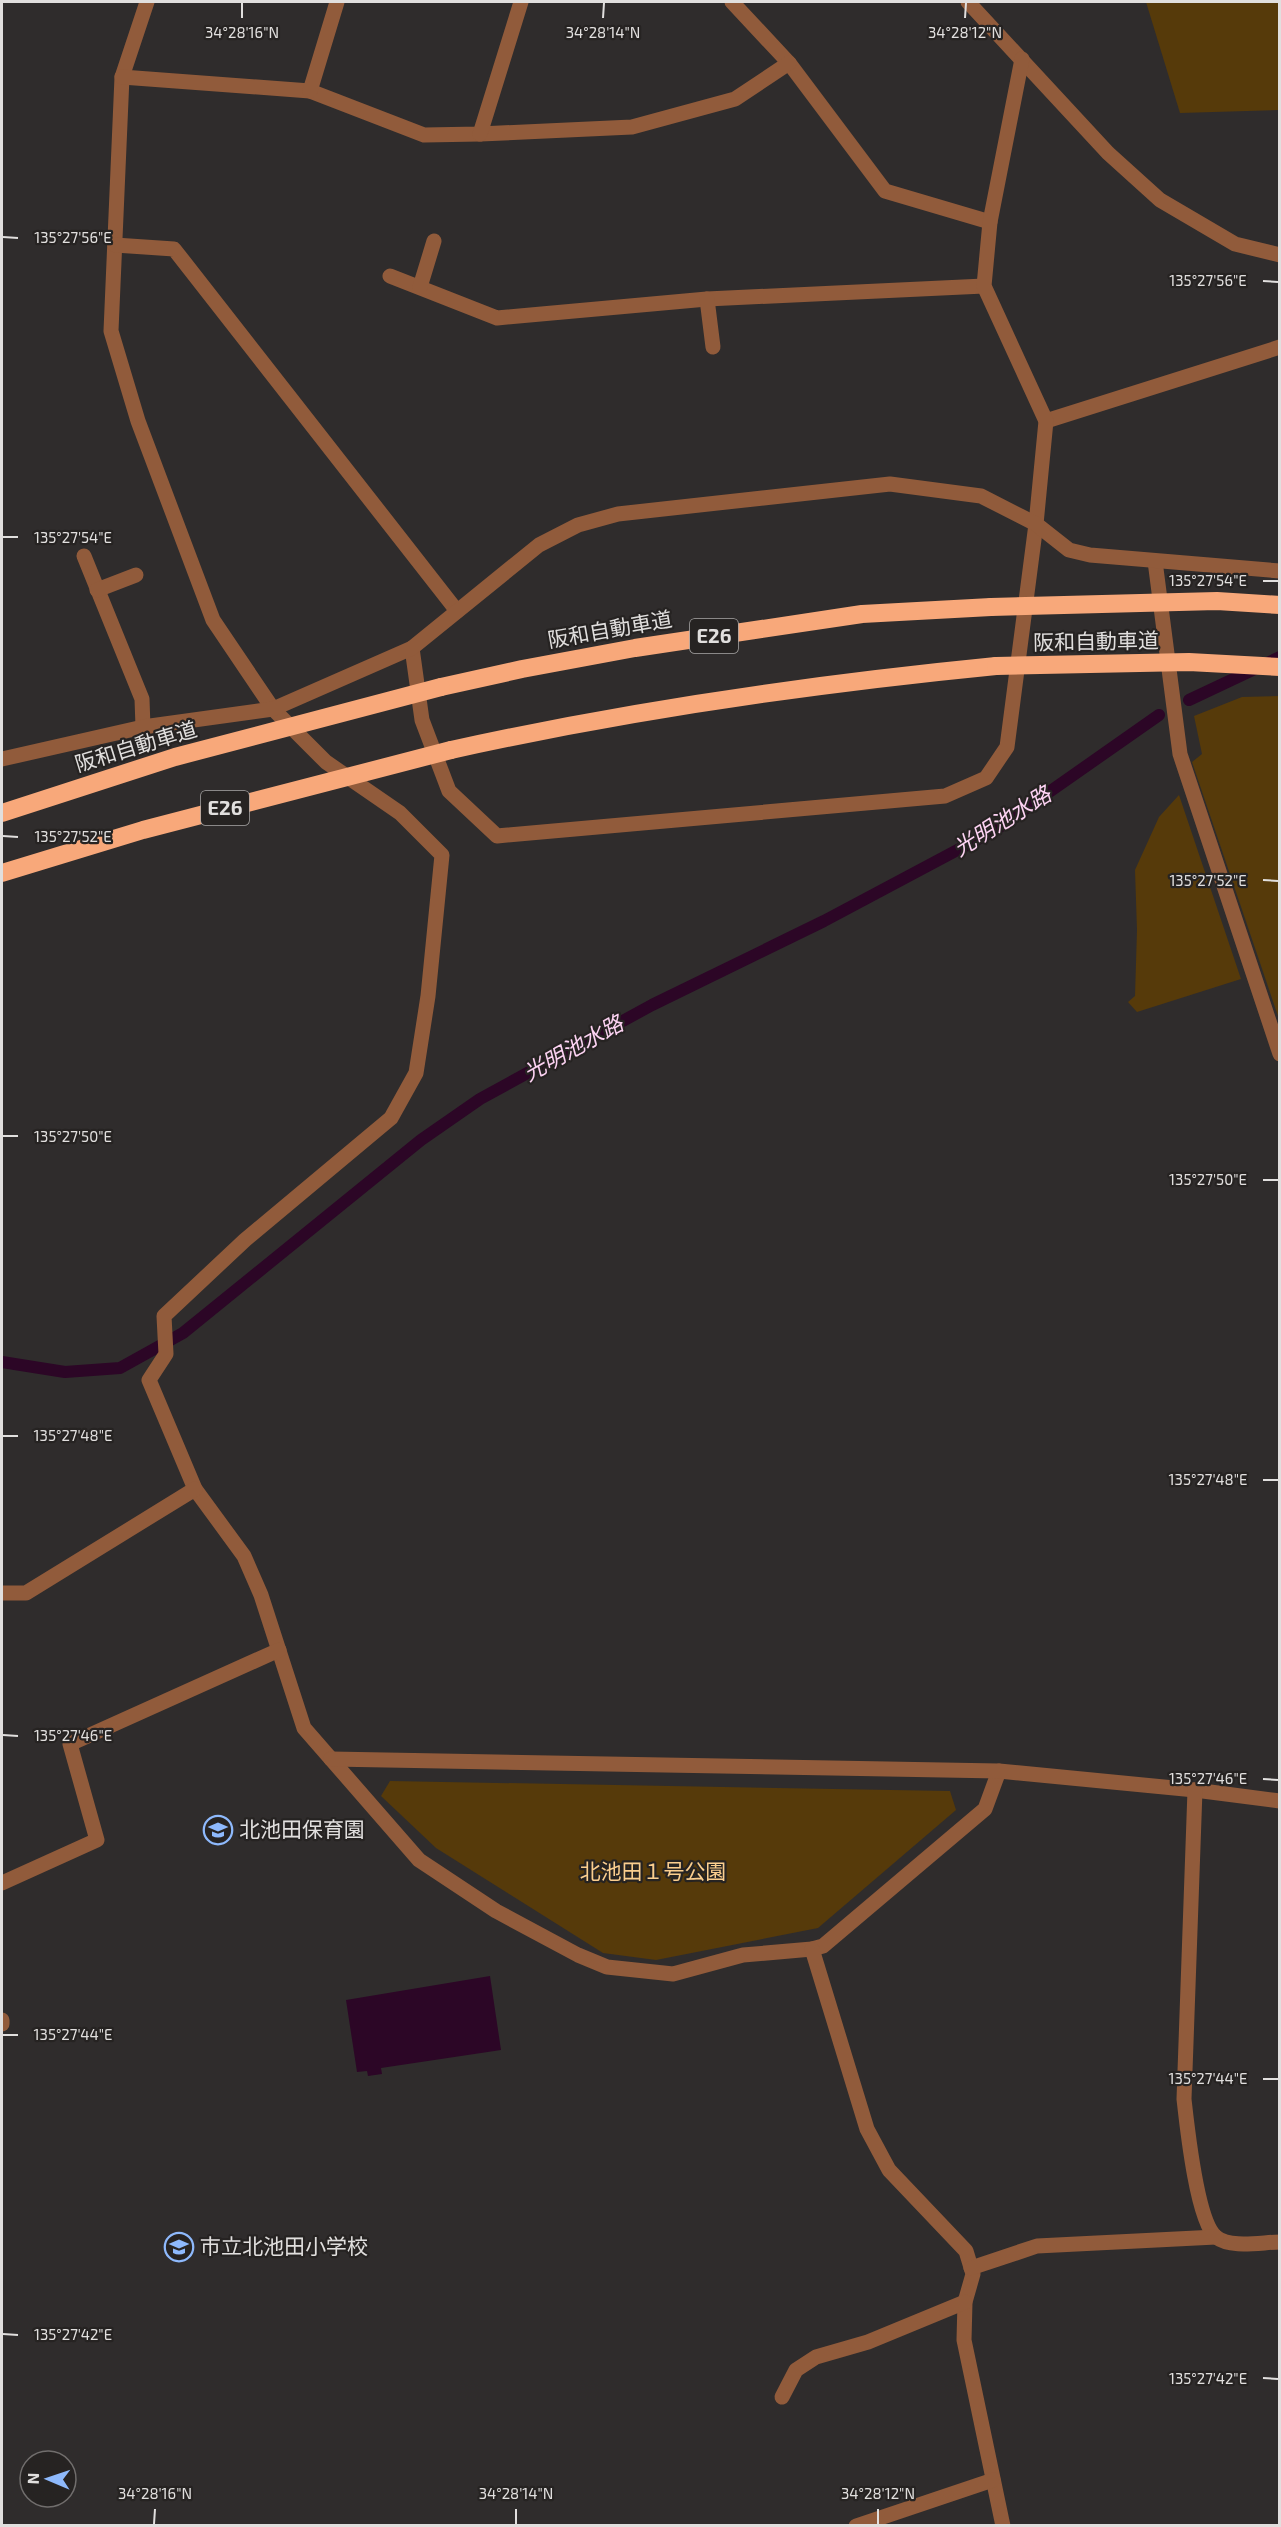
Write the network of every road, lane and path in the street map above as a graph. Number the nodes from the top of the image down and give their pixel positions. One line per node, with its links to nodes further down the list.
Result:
1 (147, 2): 8 (street)
2 (337, 2): 9 (street)
3 (521, 2): 10 (street)
4 (732, 2): 7 (street)
5 (968, 2): 6 (street)
6 (1022, 59): 11 (street); 14 (street)
7 (789, 63): 10 (street); 11 (street)
8 (122, 77): 9 (street); 13 (street)
9 (310, 91): 10 (street)
10 (480, 134)
11 (990, 222): 16 (street)
12 (434, 241): 17 (street)
13 (115, 245): 29 (street); 32 (street)
14 (1280, 255)
15 (390, 276): 17 (street)
16 (984, 286): 18 (street); 21 (street)
17 (420, 287): 18 (street)
18 (707, 299): 19 (street)
19 (713, 347)
20 (1280, 347): 21 (street)
21 (1046, 421): 22 (street)
22 (1036, 524): 24 (street); 29 (street); 30 (street)
23 (84, 556): 27 (street)
24 (1155, 561): 25 (street); 37 (street)
25 (1280, 571)
26 (136, 575): 27 (street)
27 (97, 590): 33 (street)
28 (1280, 605): 35 (highway, 阪和自動車道 / E26, bridge)
29 (457, 611): 30 (street)
30 (412, 648): 32 (street)
31 (1280, 667): 36 (highway, 阪和自動車道 / E26, bridge)
32 (273, 709): 33 (street); 38 (street)
33 (143, 727): 34 (street)
34 (2, 759)
35 (2, 813)
36 (2, 873)
37 (1280, 1054)
38 (195, 1489): 39 (street); 40 (street)
39 (2, 1593)
40 (279, 1650): 41 (street); 45 (street)
41 (331, 1759): 42 (street); 46 (street)
42 (999, 1771): 43 (street); 46 (street)
43 (1196, 1790): 44 (street); 47 (street)
44 (1280, 1801)
45 (2, 1883)
46 (812, 1949): 49 (street)
47 (1216, 2237): 48 (street); 49 (street)
48 (1280, 2242)
49 (971, 2268): 50 (street)
50 (965, 2302): 51 (street); 52 (street)
51 (782, 2397)
52 (993, 2480): 53 (street); 54 (street)
53 (856, 2526)
54 (1003, 2526)

